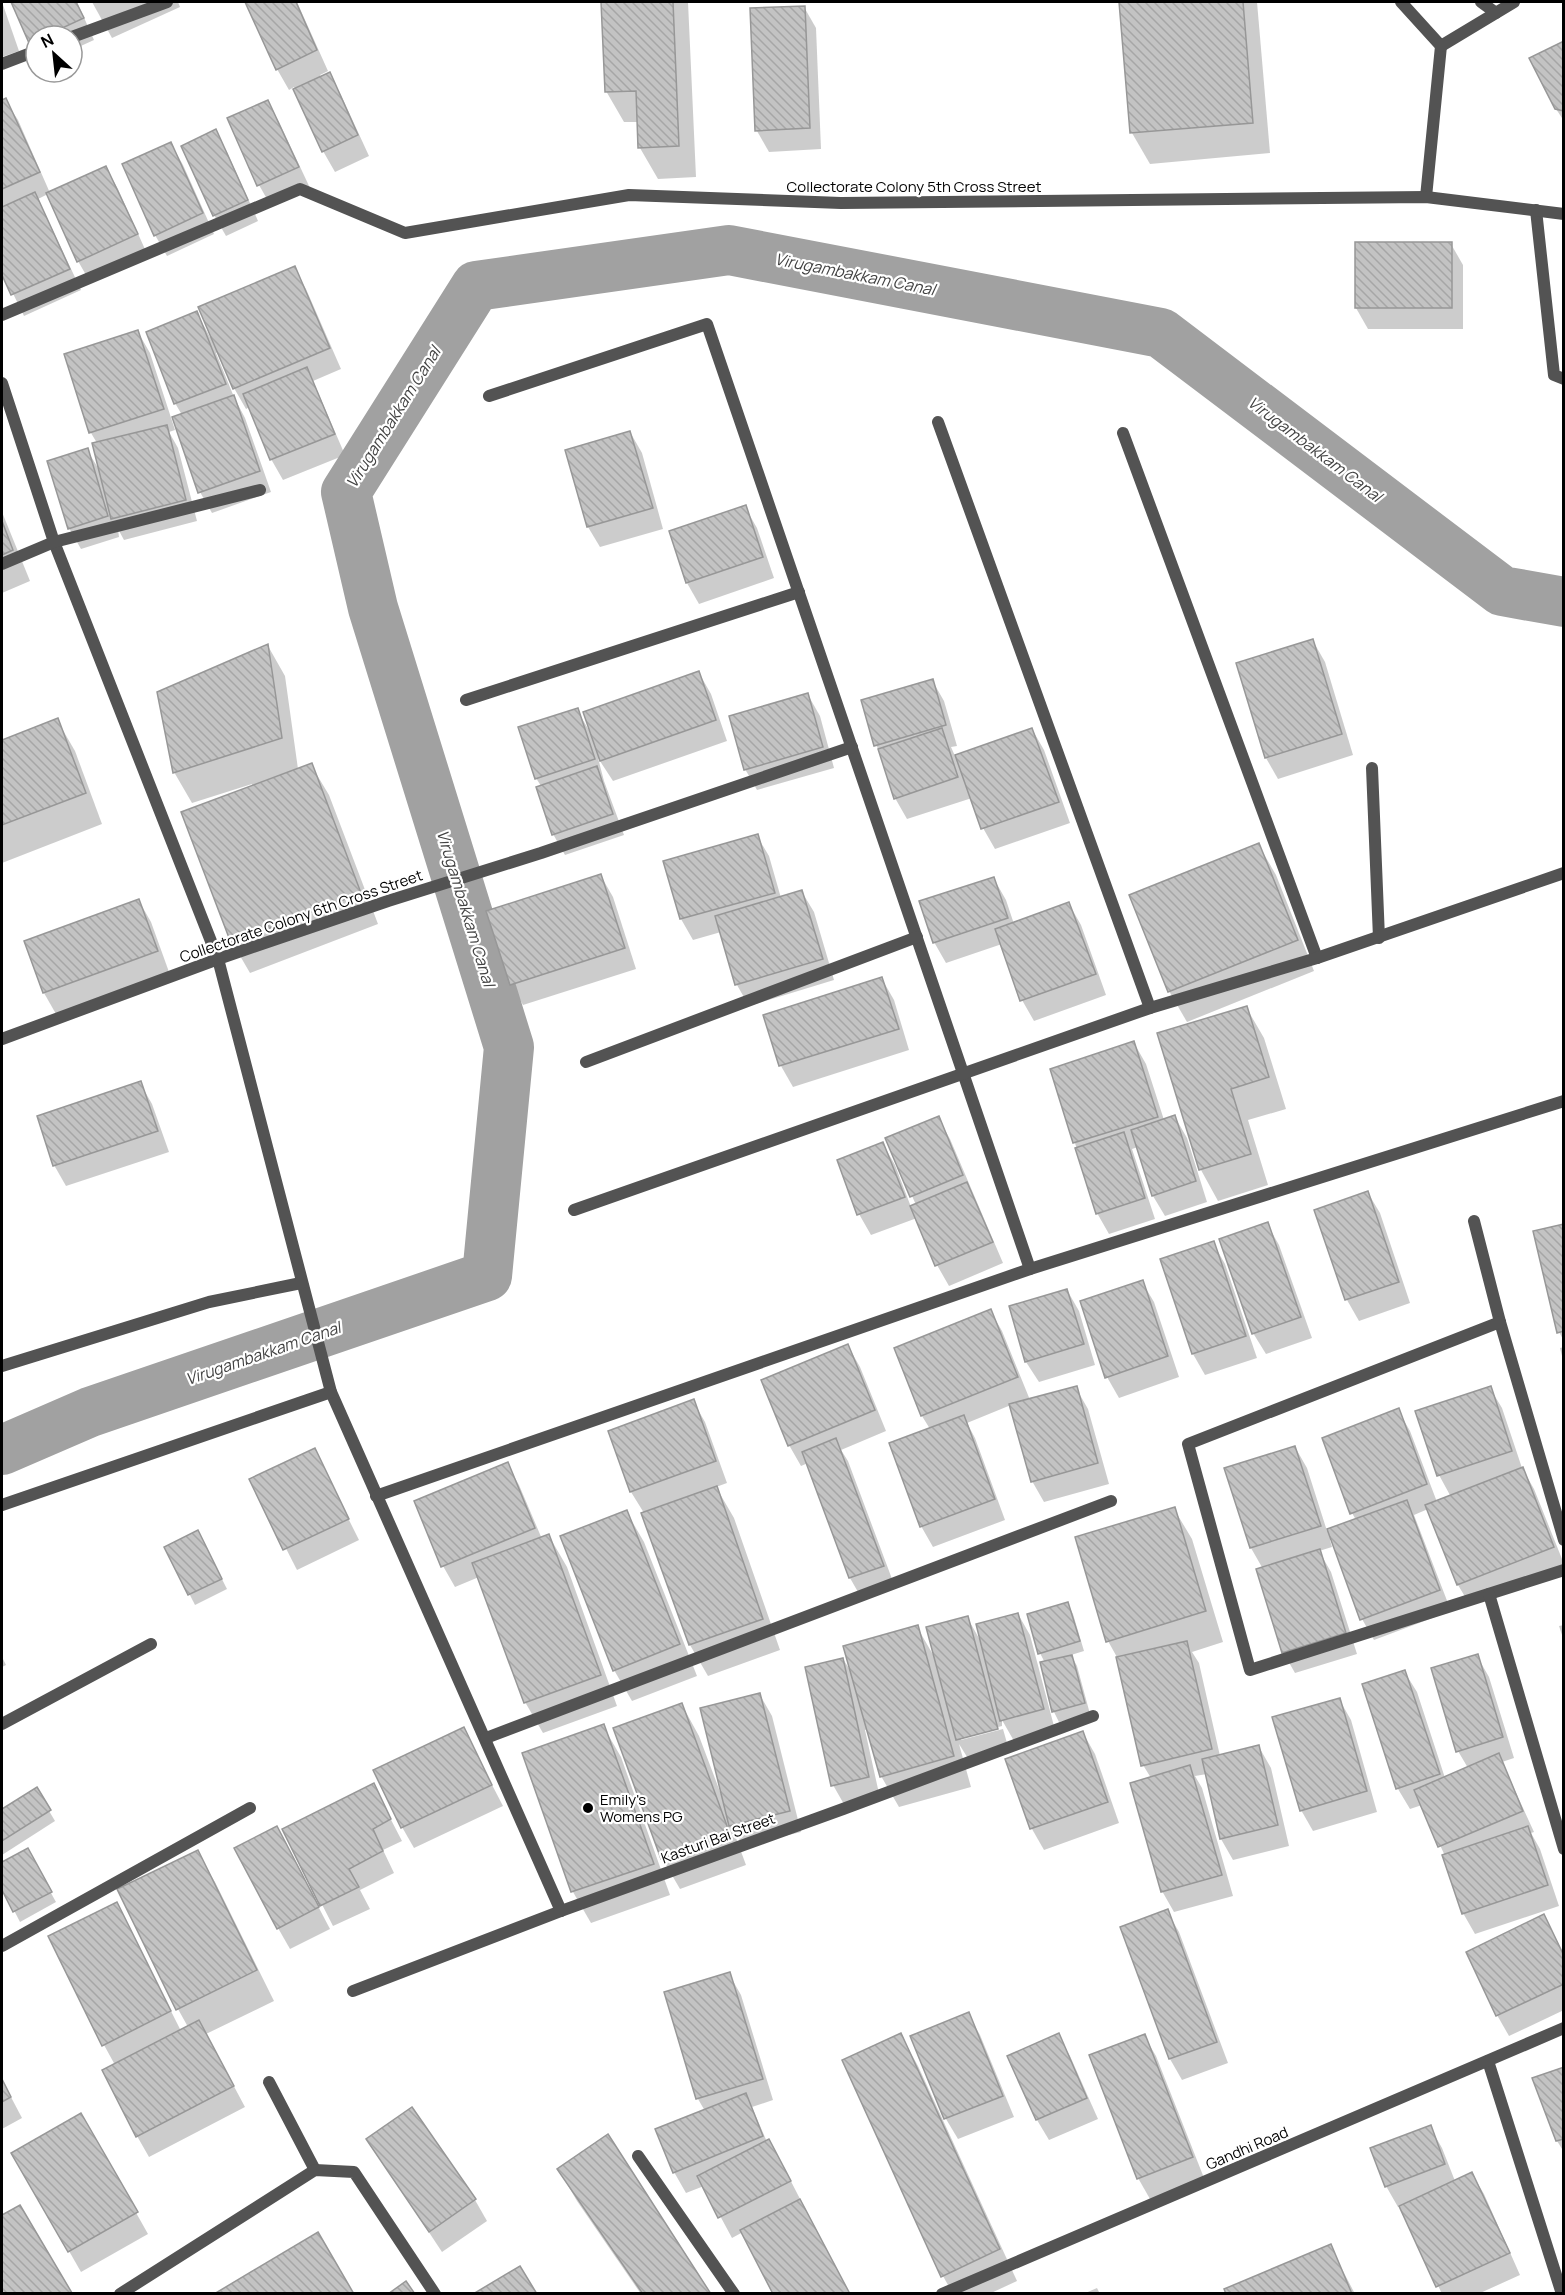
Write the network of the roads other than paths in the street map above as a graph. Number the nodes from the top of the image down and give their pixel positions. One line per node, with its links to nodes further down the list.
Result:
1 (167, 2): 6 (street)
2 (1401, 2): 7 (street)
3 (1480, 2): 5 (street)
4 (1514, 2): 5 (street)
5 (1496, 13): 7 (street)
6 (84, 33)
7 (1441, 46): 10 (street)
8 (24, 56): 9 (street)
9 (2, 64)
10 (1425, 197): 11 (street, Collectorate Colony 5th Cross Street); 13 (street, Collectorate Colony 5th Cross Street)
11 (1536, 210): 12 (street, Collectorate Colony 5th Cross Street); 14 (street)
12 (1563, 214)
13 (2, 315)
14 (1563, 379)
15 (2, 383): 20 (street)
16 (489, 396): 22 (street)
17 (938, 422): 31 (street)
18 (1123, 433): 29 (street)
19 (260, 490): 20 (street)
20 (54, 542): 21 (street); 30 (street)
21 (2, 564)
22 (799, 592): 23 (street); 24 (street)
23 (466, 700)
24 (852, 747): 27 (street); 30 (street, Collectorate Colony 6th Cross Street)
25 (1372, 768): 28 (street)
26 (1563, 873): 28 (street)
27 (917, 937): 33 (street); 34 (street)
28 (1379, 938): 29 (street)
29 (1317, 958): 31 (street)
30 (218, 959): 32 (street, Collectorate Colony 6th Cross Street); 39 (street)
31 (1150, 1008): 34 (street)
32 (2, 1039)
33 (586, 1062)
34 (964, 1074): 36 (street); 38 (street)
35 (1563, 1101): 38 (street)
36 (574, 1210)
37 (1474, 1221): 40 (street)
38 (1030, 1269): 43 (street)
39 (301, 1283): 41 (street); 42 (street)
40 (1500, 1322): 46 (street); 48 (street)
41 (2, 1366)
42 (331, 1392): 43 (street); 45 (street)
43 (376, 1496): 52 (street)
44 (1111, 1500): 52 (street)
45 (2, 1505)
46 (1563, 1540)
47 (1563, 1570): 48 (street)
48 (1489, 1594): 54 (street)
49 (151, 1644): 51 (street)
50 (1093, 1716): 55 (street, Kasturi Bai Street)
51 (2, 1724)
52 (486, 1738): 55 (street)
53 (250, 1808): 56 (street)
54 (1563, 1849)
55 (561, 1911): 57 (street, Kasturi Bai Street)
56 (2, 1946)
57 (353, 1991)
58 (1563, 2028): 59 (street, Gandhi Road)
59 (1488, 2061): 66 (street, Gandhi Road); 67 (street)
60 (269, 2082): 62 (street)
61 (638, 2156): 65 (street)
62 (315, 2170): 63 (street); 64 (street)
63 (120, 2294)
64 (435, 2294)
65 (734, 2294)
66 (942, 2294)
67 (1562, 2294)

